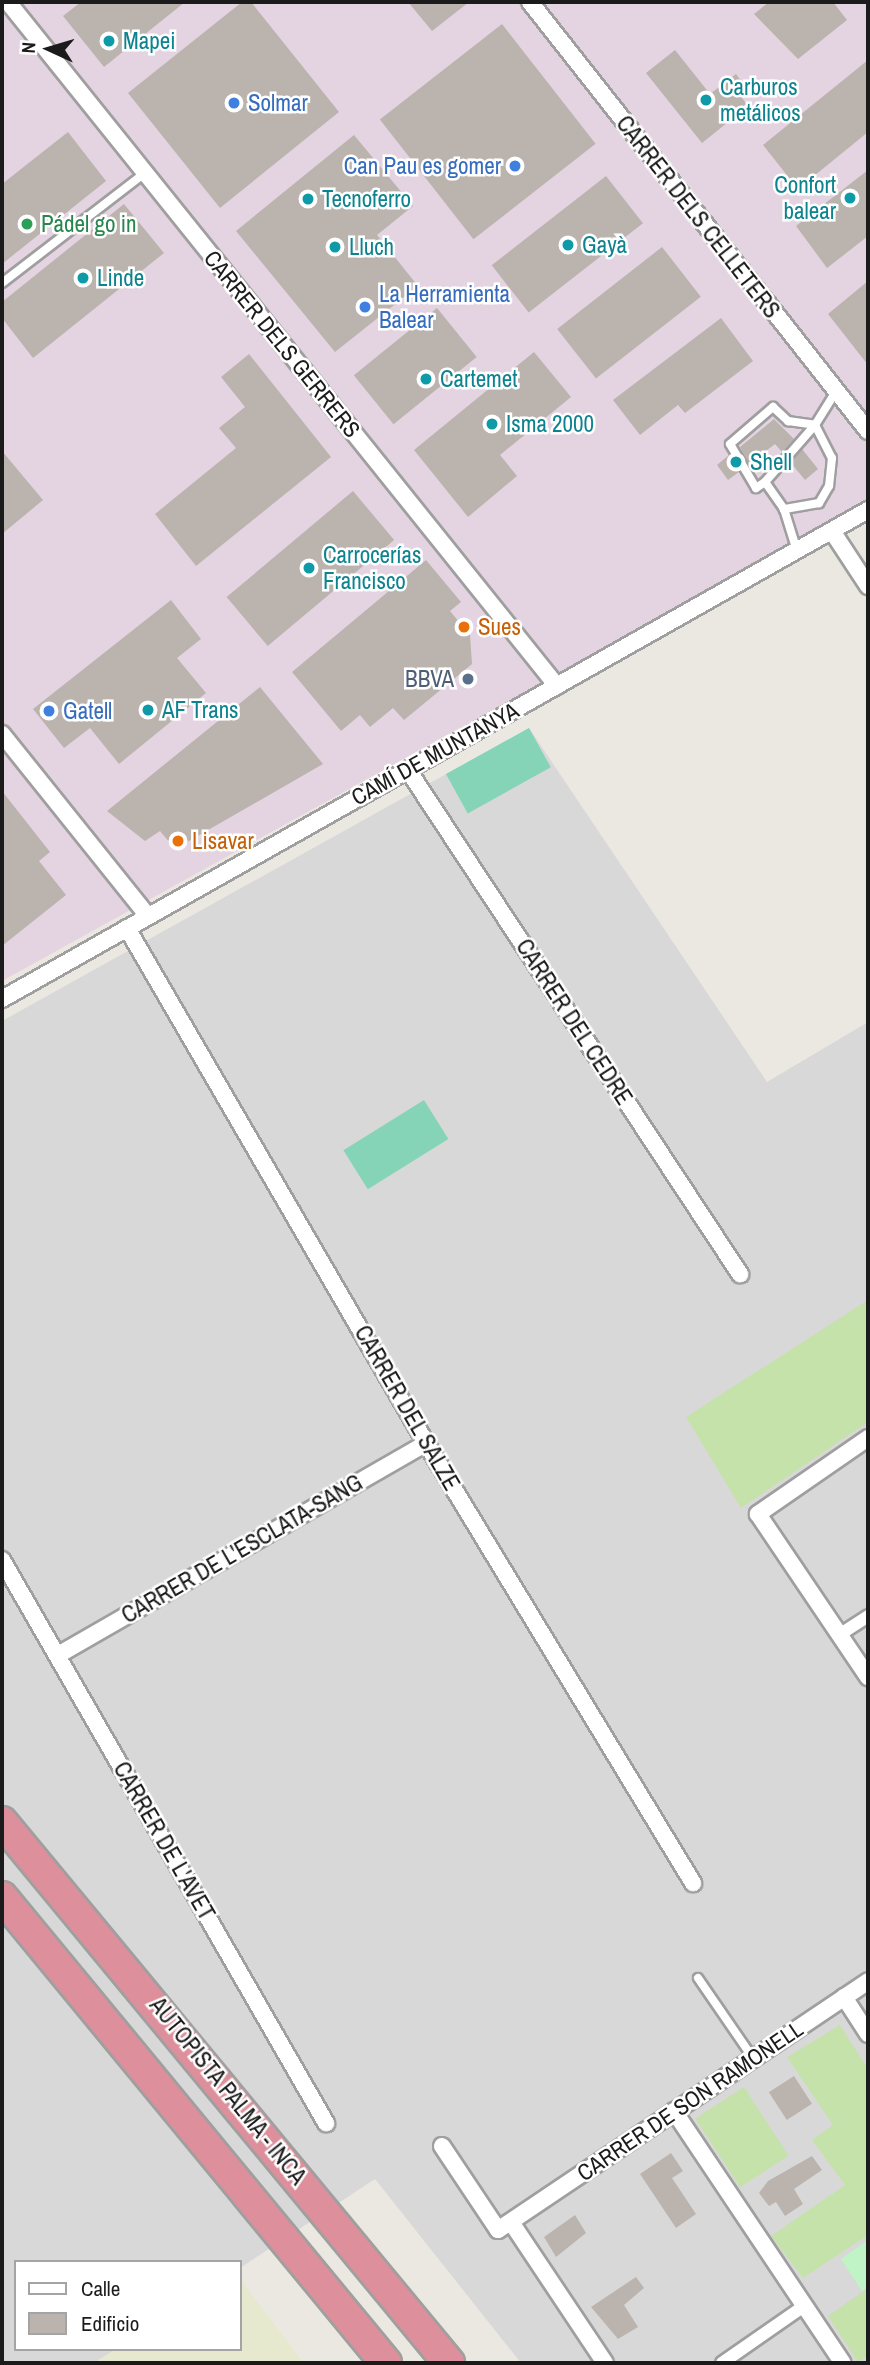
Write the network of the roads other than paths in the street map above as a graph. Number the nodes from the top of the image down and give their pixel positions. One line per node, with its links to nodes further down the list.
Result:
1 (8, 2): 3 (street, CARRER DELS GERRERS)
2 (530, 2): 5 (street, CARRER DELS CELLETERS)
3 (145, 173): 4 (lane); 14 (street, CARRER DELS GERRERS)
4 (2, 284)
5 (836, 392): 6 (lane); 7 (street, CARRER DELS CELLETERS)
6 (815, 425): 8 (lane); 8 (lane); 9 (lane)
7 (868, 431)
8 (765, 482): 9 (lane)
9 (784, 509): 12 (lane)
10 (868, 510): 11 (street, CAMÍ DE MUNTANYA)
11 (832, 531): 12 (street, CAMÍ DE MUNTANYA); 13 (street)
12 (797, 551): 14 (street, CAMÍ DE MUNTANYA)
13 (868, 586)
14 (557, 686): 16 (street, CAMÍ DE MUNTANYA)
15 (2, 734): 17 (street)
16 (408, 770): 17 (street, CAMÍ DE MUNTANYA); 20 (street, CARRER DEL CEDRE)
17 (148, 916): 18 (street, CAMÍ DE MUNTANYA)
18 (127, 928): 19 (street, CAMÍ DE MUNTANYA); 22 (street, CARRER DEL SALZE)
19 (2, 999)
20 (740, 1274)
21 (868, 1438): 25 (street)
22 (426, 1443): 26 (street, CARRER DE L'ESCLATA-SANG); 29 (street, CARRER DEL SALZE)
23 (2, 1560): 26 (street, CARRER DE L'AVET)
24 (868, 1616): 25 (street)
25 (839, 1635): 27 (street)
26 (58, 1656): 37 (street, CARRER DE L'AVET)
27 (868, 1677)
28 (2, 1822): 42 (highway, AUTOPISTA PALMA - INCA)
29 (693, 1883)
30 (2, 1898): 41 (highway)
31 (698, 1978): 35 (lane)
32 (868, 1981): 33 (street, CARRER DE SON RAMONELL)
33 (844, 1997): 34 (street); 35 (street, CARRER DE SON RAMONELL)
34 (868, 2034)
35 (753, 2058): 36 (street, CARRER DE SON RAMONELL)
36 (674, 2112): 39 (street, CARRER DE SON RAMONELL); 40 (street)
37 (326, 2123)
38 (442, 2146): 39 (street)
39 (511, 2222): 43 (street)
40 (804, 2306): 44 (street); 45 (street)
41 (386, 2363)
42 (449, 2363)
43 (605, 2363)
44 (722, 2363)
45 (843, 2363)

